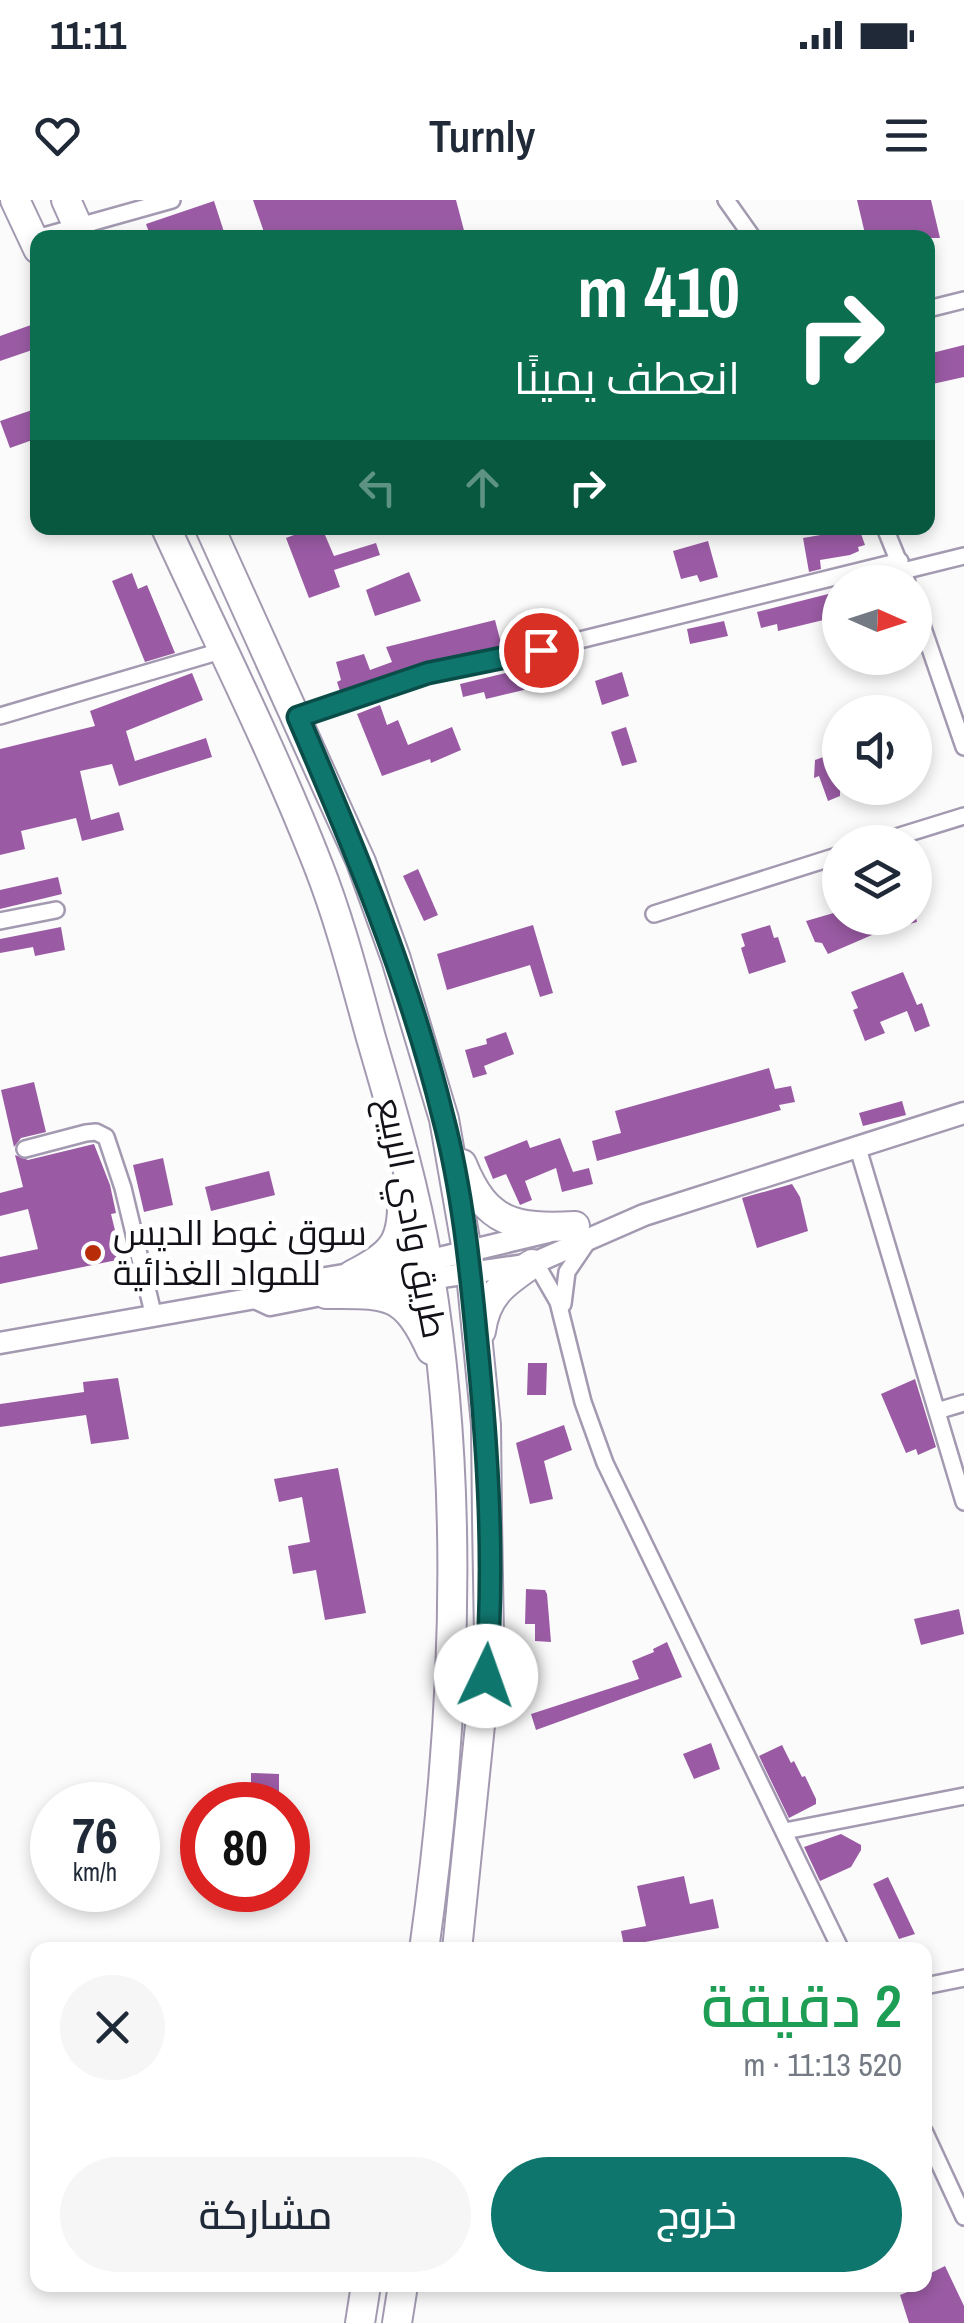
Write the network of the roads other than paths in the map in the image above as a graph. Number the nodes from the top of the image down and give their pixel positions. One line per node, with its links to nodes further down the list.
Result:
1 (15, 200): 6 (highway)
2 (172, 200): 4 (street)
3 (726, 200): 5 (street)
4 (75, 221)
5 (747, 230)
6 (30, 233)
7 (964, 300): 8 (street)
8 (935, 307)
9 (169, 535): 16 (highway, طريق وادي الربيع)
10 (213, 535): 15 (highway)
11 (889, 535): 13 (street)
12 (964, 556): 14 (street)
13 (900, 565)
14 (930, 565)
15 (227, 568): 16 (highway); 21 (highway)
16 (190, 580): 18 (highway, طريق وادي الربيع)
17 (822, 590): 21 (street)
18 (224, 650): 20 (street); 31 (highway, طريق وادي الربيع)
19 (932, 654): 22 (street)
20 (0, 716)
21 (298, 717): 30 (highway)
22 (964, 747)
23 (964, 816): 24 (street)
24 (932, 826)
25 (822, 861): 27 (street)
26 (56, 910): 28 (street)
27 (654, 914)
28 (0, 921)
29 (964, 1113): 32 (main road)
30 (444, 1119): 34 (highway); 36 (highway)
31 (401, 1136): 37 (highway, طريق وادي الربيع); 38 (highway)
32 (857, 1145): 34 (main road); 47 (street)
33 (25, 1149): 41 (street)
34 (583, 1232): 35 (main road); 36 (main road); 42 (street)
35 (534, 1263): 36 (main road); 42 (street); 44 (highway)
36 (469, 1264): 37 (main road); 44 (highway)
37 (429, 1270): 38 (main road); 39 (main road); 45 (highway, طريق وادي الربيع)
38 (352, 1275): 40 (main road)
39 (326, 1294): 40 (main road); 45 (highway)
40 (255, 1298): 41 (main road)
41 (154, 1317): 43 (main road)
42 (563, 1318): 50 (street)
43 (0, 1343)
44 (478, 1352): 52 (highway)
45 (441, 1372): 51 (highway, طريق وادي الربيع)
46 (964, 1403): 47 (street)
47 (937, 1411): 48 (street)
48 (964, 1502)
49 (964, 1796): 50 (street)
50 (785, 1832): 53 (street)
51 (425, 1942)
52 (458, 1942)
53 (837, 1942)
54 (964, 1978): 55 (street)
55 (932, 1985)
56 (932, 2149): 58 (street)
57 (964, 2178): 58 (street)
58 (946, 2180): 59 (street)
59 (964, 2217)
60 (365, 2292): 62 (highway)
61 (402, 2292): 63 (highway)
62 (360, 2323)
63 (398, 2323)

